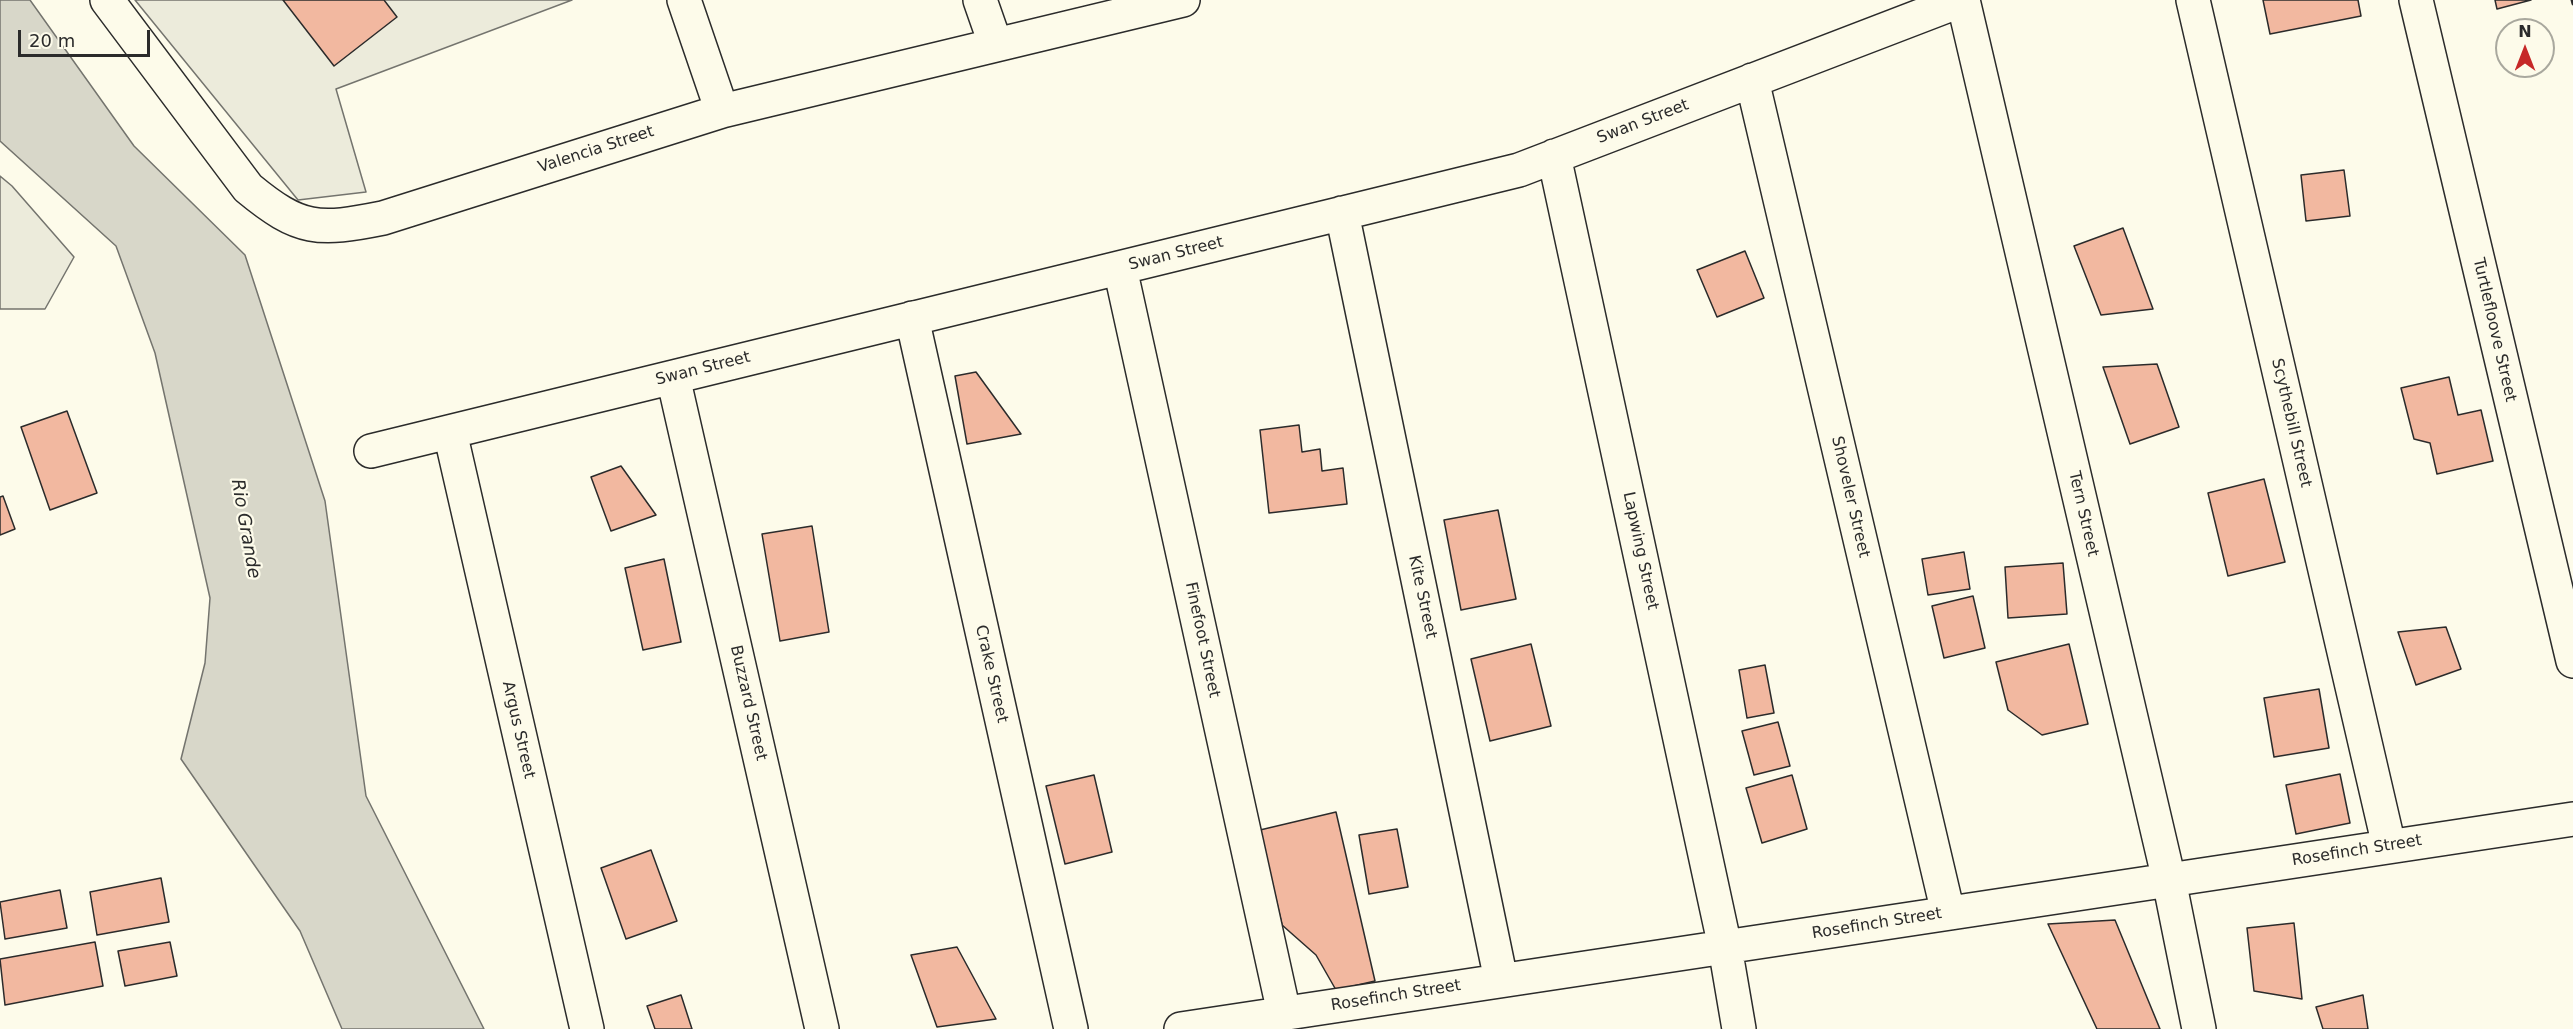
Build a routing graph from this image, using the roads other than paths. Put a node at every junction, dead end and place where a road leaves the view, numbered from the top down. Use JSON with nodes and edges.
{"nodes":[{"id":1,"x":107,"y":0,"type":"edge"},
{"id":2,"x":684,"y":0,"type":"edge"},
{"id":3,"x":980,"y":0,"type":"edge"},
{"id":4,"x":1183,"y":0,"type":"edge"},
{"id":5,"x":1962,"y":0,"type":"edge"},
{"id":6,"x":2193,"y":0,"type":"edge"},
{"id":7,"x":2416,"y":0,"type":"edge"},
{"id":8,"x":995,"y":43,"type":"junction"},
{"id":9,"x":1752,"y":81,"type":"junction"},
{"id":10,"x":722,"y":111,"type":"junction"},
{"id":11,"x":1554,"y":156,"type":"junction"},
{"id":12,"x":1342,"y":213,"type":"junction"},
{"id":13,"x":1120,"y":267,"type":"junction"},
{"id":14,"x":912,"y":318,"type":"junction"},
{"id":15,"x":673,"y":377,"type":"junction"},
{"id":16,"x":450,"y":432,"type":"junction"},
{"id":17,"x":371,"y":451,"type":"dead end"},
{"id":18,"x":2573,"y":661,"type":"edge"},
{"id":19,"x":2573,"y":819,"type":"edge"},
{"id":20,"x":2389,"y":846,"type":"junction"},
{"id":21,"x":2169,"y":880,"type":"junction"},
{"id":22,"x":1948,"y":913,"type":"junction"},
{"id":23,"x":1725,"y":947,"type":"junction"},
{"id":24,"x":1502,"y":980,"type":"junction"},
{"id":25,"x":1284,"y":1013,"type":"junction"},
{"id":26,"x":587,"y":1029,"type":"edge"},
{"id":27,"x":822,"y":1029,"type":"edge"},
{"id":28,"x":1071,"y":1029,"type":"edge"},
{"id":29,"x":1181,"y":1029,"type":"edge"},
{"id":30,"x":1739,"y":1029,"type":"edge"},
{"id":31,"x":2199,"y":1029,"type":"edge"}],
"edges":[{"from":1,"to":10,"type":"street","name":"Valencia Street"},
{"from":2,"to":10,"type":"street"},
{"from":3,"to":8,"type":"street"},
{"from":4,"to":8,"type":"street","name":"Valencia Street"},
{"from":5,"to":9,"type":"street","name":"Swan Street"},
{"from":5,"to":21,"type":"street","name":"Tern Street"},
{"from":6,"to":20,"type":"street","name":"Scythebill Street"},
{"from":7,"to":18,"type":"street","name":"Turtlefloove Street"},
{"from":8,"to":10,"type":"street","name":"Valencia Street"},
{"from":9,"to":11,"type":"street","name":"Swan Street"},
{"from":9,"to":22,"type":"street","name":"Shoveler Street"},
{"from":11,"to":12,"type":"street","name":"Swan Street"},
{"from":11,"to":23,"type":"street","name":"Lapwing Street"},
{"from":12,"to":13,"type":"street","name":"Swan Street"},
{"from":12,"to":24,"type":"street","name":"Kite Street"},
{"from":13,"to":14,"type":"street","name":"Swan Street"},
{"from":13,"to":25,"type":"street","name":"Finefoot Street"},
{"from":14,"to":15,"type":"street","name":"Swan Street"},
{"from":14,"to":28,"type":"street","name":"Crake Street"},
{"from":15,"to":16,"type":"street","name":"Swan Street"},
{"from":15,"to":27,"type":"street","name":"Buzzard Street"},
{"from":16,"to":17,"type":"street","name":"Swan Street"},
{"from":16,"to":26,"type":"street","name":"Argus Street"},
{"from":19,"to":20,"type":"street","name":"Rosefinch Street"},
{"from":20,"to":21,"type":"street","name":"Rosefinch Street"},
{"from":21,"to":22,"type":"street","name":"Rosefinch Street"},
{"from":21,"to":31,"type":"street","name":"Tern Street"},
{"from":22,"to":23,"type":"street","name":"Rosefinch Street"},
{"from":23,"to":24,"type":"street","name":"Rosefinch Street"},
{"from":23,"to":30,"type":"street","name":"Lapwing Street"},
{"from":24,"to":25,"type":"street","name":"Rosefinch Street"},
{"from":25,"to":29,"type":"street","name":"Rosefinch Street"}]}
